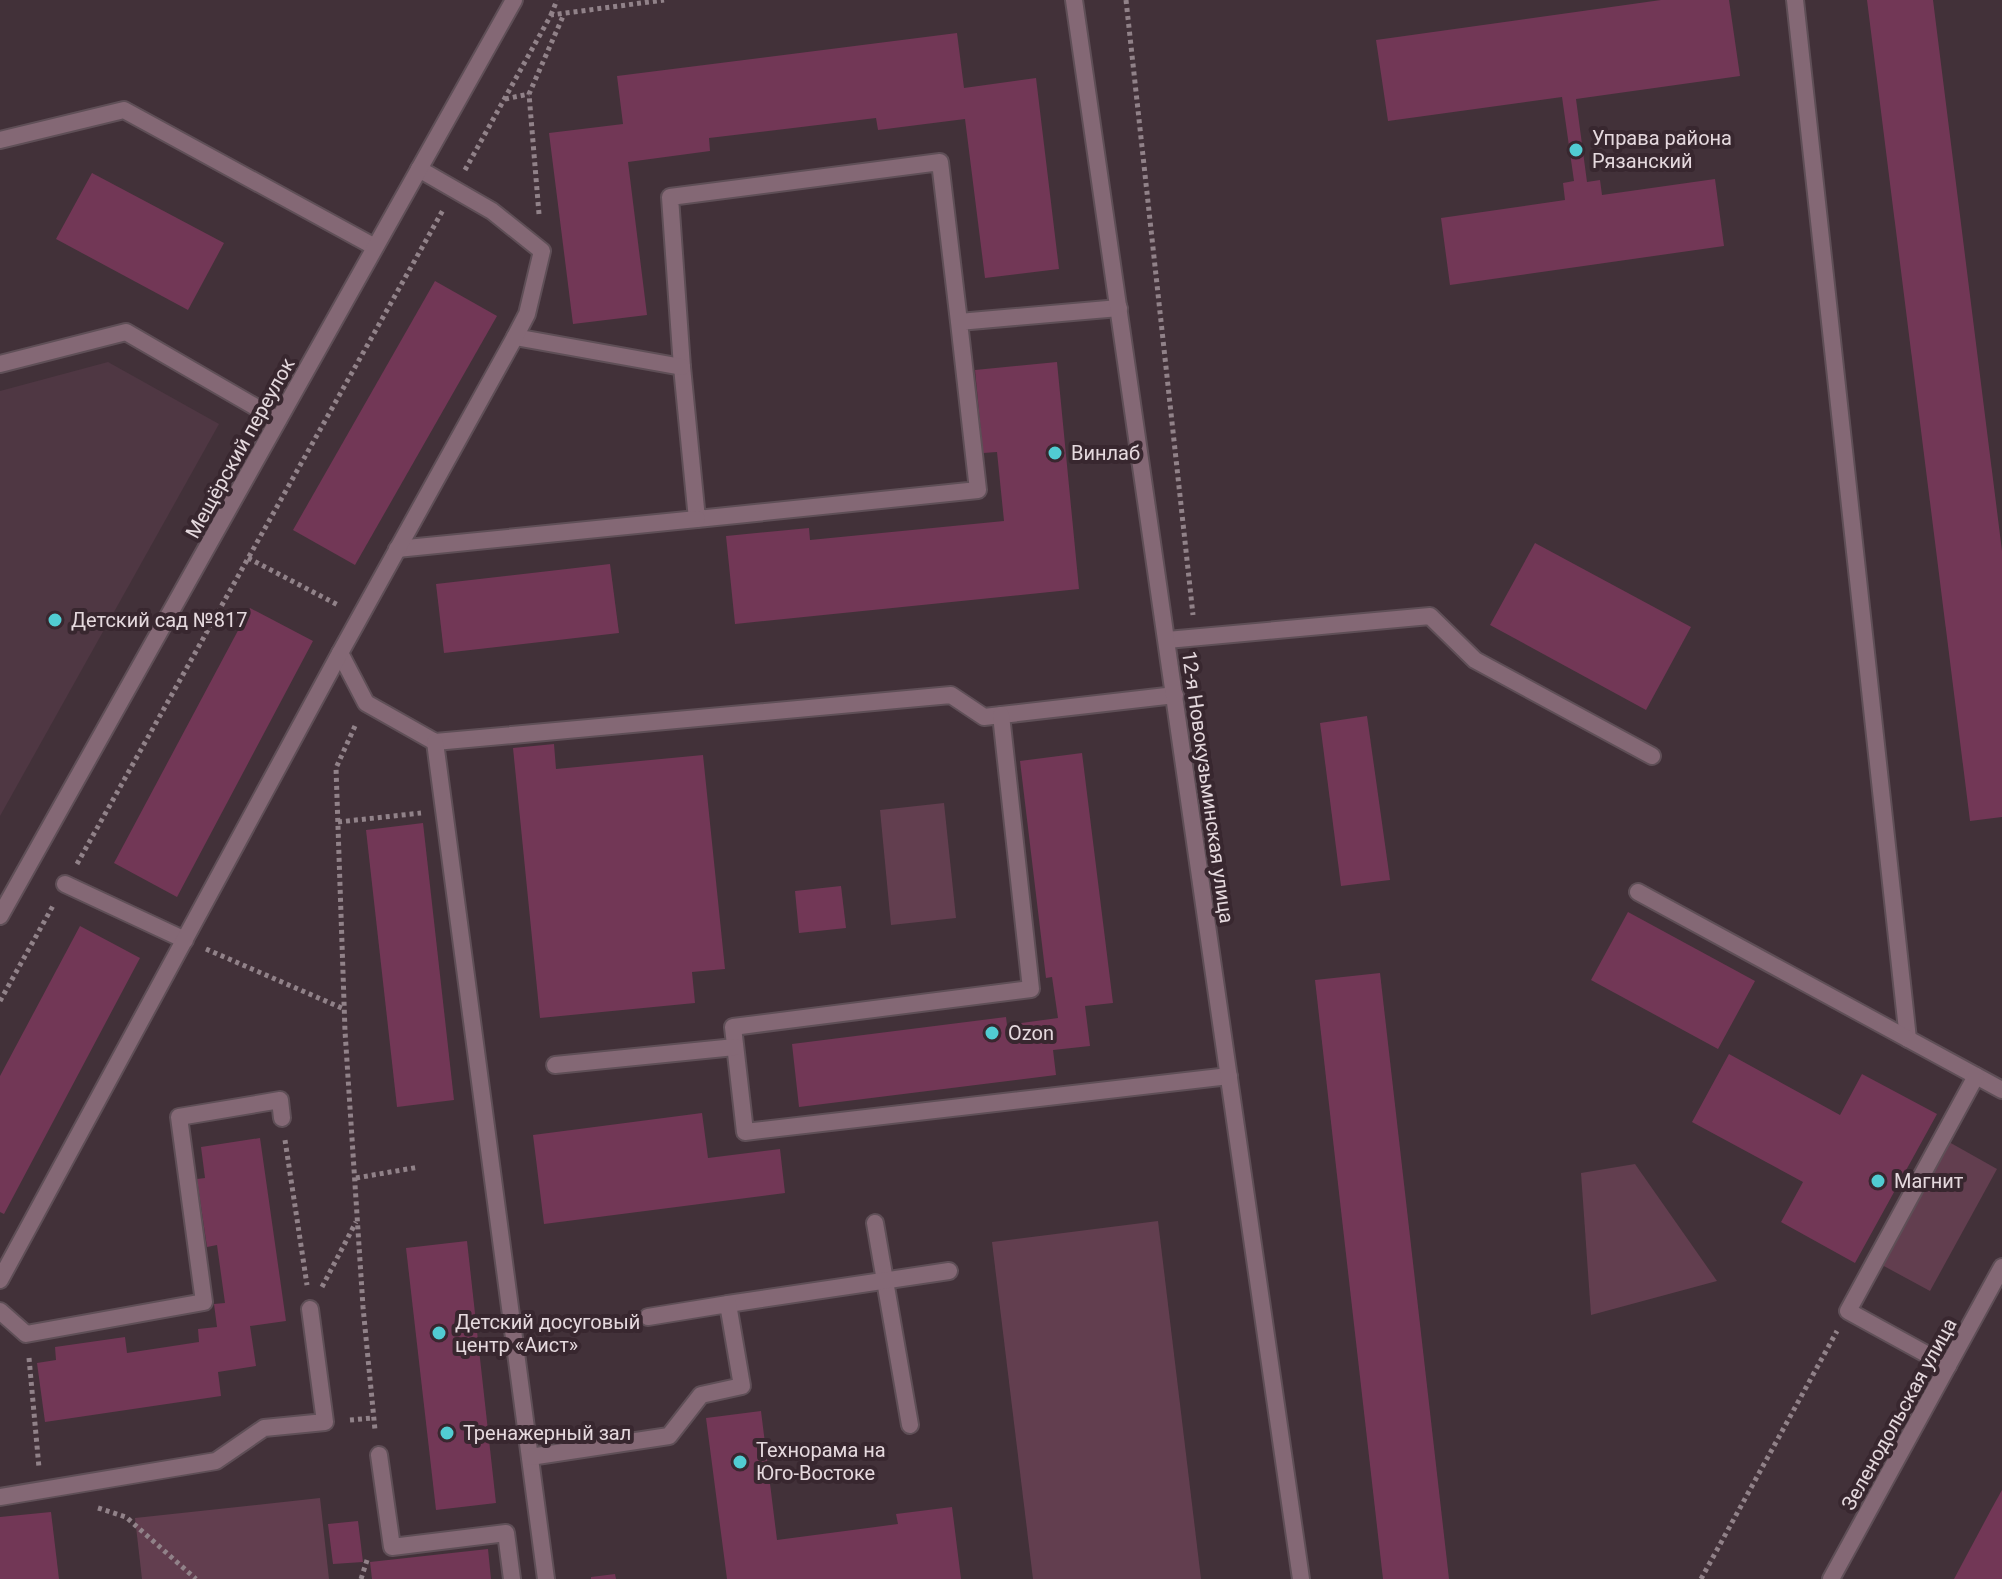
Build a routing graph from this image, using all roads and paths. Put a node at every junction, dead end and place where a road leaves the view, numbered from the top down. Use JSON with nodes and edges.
{"nodes":[{"id":1,"x":514,"y":0,"type":"edge"},
{"id":2,"x":557,"y":0,"type":"edge"},
{"id":3,"x":664,"y":0,"type":"edge"},
{"id":4,"x":1074,"y":0,"type":"edge"},
{"id":5,"x":1126,"y":0,"type":"edge"},
{"id":6,"x":1795,"y":0,"type":"edge"},
{"id":7,"x":564,"y":14,"type":"junction"},
{"id":8,"x":551,"y":15,"type":"junction"},
{"id":9,"x":529,"y":94,"type":"junction"},
{"id":10,"x":504,"y":99,"type":"junction"},
{"id":11,"x":0,"y":140,"type":"edge"},
{"id":12,"x":419,"y":169,"type":"junction"},
{"id":13,"x":454,"y":190,"type":"junction"},
{"id":14,"x":375,"y":247,"type":"junction"},
{"id":15,"x":542,"y":251,"type":"junction"},
{"id":16,"x":1119,"y":308,"type":"junction"},
{"id":17,"x":959,"y":322,"type":"junction"},
{"id":18,"x":515,"y":337,"type":"junction"},
{"id":19,"x":0,"y":364,"type":"edge"},
{"id":20,"x":682,"y":367,"type":"junction"},
{"id":21,"x":278,"y":420,"type":"junction"},
{"id":22,"x":697,"y":519,"type":"junction"},
{"id":23,"x":397,"y":549,"type":"junction"},
{"id":24,"x":248,"y":558,"type":"junction"},
{"id":25,"x":360,"y":617,"type":"junction"},
{"id":26,"x":1195,"y":637,"type":"junction"},
{"id":27,"x":1167,"y":640,"type":"junction"},
{"id":28,"x":340,"y":653,"type":"junction"},
{"id":29,"x":1175,"y":695,"type":"junction"},
{"id":30,"x":366,"y":703,"type":"junction"},
{"id":31,"x":1001,"y":715,"type":"junction"},
{"id":32,"x":435,"y":742,"type":"junction"},
{"id":33,"x":1652,"y":756,"type":"dead end"},
{"id":34,"x":444,"y":810,"type":"junction"},
{"id":35,"x":338,"y":822,"type":"junction"},
{"id":36,"x":65,"y":884,"type":"junction"},
{"id":37,"x":1638,"y":892,"type":"dead end"},
{"id":38,"x":0,"y":916,"type":"edge"},
{"id":39,"x":185,"y":940,"type":"junction"},
{"id":40,"x":0,"y":1001,"type":"edge"},
{"id":41,"x":344,"y":1009,"type":"junction"},
{"id":42,"x":1908,"y":1039,"type":"junction"},
{"id":43,"x":735,"y":1047,"type":"junction"},
{"id":44,"x":555,"y":1065,"type":"dead end"},
{"id":45,"x":1229,"y":1076,"type":"junction"},
{"id":46,"x":1976,"y":1076,"type":"junction"},
{"id":47,"x":2002,"y":1090,"type":"edge"},
{"id":48,"x":282,"y":1118,"type":"joint"},
{"id":49,"x":419,"y":1167,"type":"dead end"},
{"id":50,"x":356,"y":1178,"type":"junction"},
{"id":51,"x":357,"y":1220,"type":"junction"},
{"id":52,"x":875,"y":1223,"type":"dead end"},
{"id":53,"x":4,"y":1262,"type":"edge"},
{"id":54,"x":2002,"y":1267,"type":"edge"},
{"id":55,"x":949,"y":1271,"type":"dead end"},
{"id":56,"x":0,"y":1280,"type":"edge"},
{"id":57,"x":885,"y":1281,"type":"junction"},
{"id":58,"x":728,"y":1304,"type":"junction"},
{"id":59,"x":310,"y":1309,"type":"junction"},
{"id":60,"x":0,"y":1311,"type":"edge"},
{"id":61,"x":1848,"y":1311,"type":"junction"},
{"id":62,"x":648,"y":1317,"type":"dead end"},
{"id":63,"x":1948,"y":1366,"type":"junction"},
{"id":64,"x":373,"y":1418,"type":"dead end"},
{"id":65,"x":910,"y":1425,"type":"dead end"},
{"id":66,"x":379,"y":1455,"type":"dead end"},
{"id":67,"x":530,"y":1457,"type":"junction"},
{"id":68,"x":0,"y":1497,"type":"edge"},
{"id":69,"x":512,"y":1579,"type":"edge"},
{"id":70,"x":546,"y":1579,"type":"edge"},
{"id":71,"x":1301,"y":1579,"type":"edge"},
{"id":72,"x":1701,"y":1579,"type":"edge"},
{"id":73,"x":1831,"y":1579,"type":"edge"}],
"edges":[{"from":1,"to":12,"type":"street","name":"Мещёрский переулок"},
{"from":2,"to":8,"type":"path"},
{"from":3,"to":7,"type":"path"},
{"from":4,"to":16,"type":"street","name":"12-я Новокузьминская улица"},
{"from":5,"to":26,"type":"path"},
{"from":6,"to":42,"type":"street"},
{"from":7,"to":8,"type":"path"},
{"from":7,"to":9,"type":"path"},
{"from":8,"to":10,"type":"path"},
{"from":9,"to":10,"type":"path"},
{"from":9,"to":15,"type":"path"},
{"from":10,"to":13,"type":"path"},
{"from":11,"to":14,"type":"street"},
{"from":12,"to":13,"type":"street"},
{"from":12,"to":14,"type":"street","name":"Мещёрский переулок"},
{"from":13,"to":15,"type":"street"},
{"from":13,"to":24,"type":"path"},
{"from":14,"to":21,"type":"street","name":"Мещёрский переулок"},
{"from":15,"to":18,"type":"street"},
{"from":16,"to":17,"type":"street"},
{"from":16,"to":27,"type":"street","name":"12-я Новокузьминская улица"},
{"from":17,"to":20,"type":"street"},
{"from":17,"to":22,"type":"street"},
{"from":18,"to":20,"type":"street"},
{"from":18,"to":23,"type":"street"},
{"from":19,"to":21,"type":"street"},
{"from":20,"to":22,"type":"street"},
{"from":21,"to":38,"type":"street","name":"Мещёрский переулок"},
{"from":22,"to":23,"type":"street"},
{"from":23,"to":25,"type":"street"},
{"from":24,"to":25,"type":"path"},
{"from":24,"to":36,"type":"path"},
{"from":25,"to":28,"type":"street"},
{"from":26,"to":27,"type":"street"},
{"from":26,"to":33,"type":"street"},
{"from":27,"to":29,"type":"street","name":"12-я Новокузьминская улица"},
{"from":28,"to":30,"type":"street"},
{"from":28,"to":39,"type":"street"},
{"from":29,"to":31,"type":"street"},
{"from":29,"to":45,"type":"street","name":"12-я Новокузьминская улица"},
{"from":30,"to":32,"type":"street"},
{"from":30,"to":35,"type":"path"},
{"from":31,"to":32,"type":"street"},
{"from":31,"to":43,"type":"street"},
{"from":32,"to":34,"type":"street"},
{"from":34,"to":35,"type":"path"},
{"from":34,"to":67,"type":"street"},
{"from":35,"to":41,"type":"path"},
{"from":36,"to":39,"type":"street"},
{"from":36,"to":40,"type":"path"},
{"from":37,"to":42,"type":"street"},
{"from":39,"to":41,"type":"path"},
{"from":39,"to":53,"type":"street"},
{"from":41,"to":50,"type":"path"},
{"from":42,"to":46,"type":"street"},
{"from":43,"to":44,"type":"street"},
{"from":43,"to":45,"type":"street"},
{"from":45,"to":71,"type":"street","name":"12-я Новокузьминская улица"},
{"from":46,"to":47,"type":"street"},
{"from":46,"to":61,"type":"street"},
{"from":48,"to":59,"type":"path"},
{"from":48,"to":60,"type":"street"},
{"from":49,"to":50,"type":"path"},
{"from":50,"to":51,"type":"path"},
{"from":51,"to":59,"type":"path"},
{"from":51,"to":64,"type":"path"},
{"from":52,"to":57,"type":"street"},
{"from":53,"to":56,"type":"street"},
{"from":54,"to":63,"type":"street","name":"Зеленодольская улица"},
{"from":55,"to":57,"type":"street"},
{"from":57,"to":58,"type":"street"},
{"from":57,"to":65,"type":"street"},
{"from":58,"to":62,"type":"street"},
{"from":58,"to":67,"type":"street"},
{"from":59,"to":68,"type":"street"},
{"from":61,"to":63,"type":"street"},
{"from":61,"to":72,"type":"path"},
{"from":63,"to":73,"type":"street","name":"Зеленодольская улица"},
{"from":66,"to":69,"type":"street"},
{"from":67,"to":70,"type":"street"}]}
